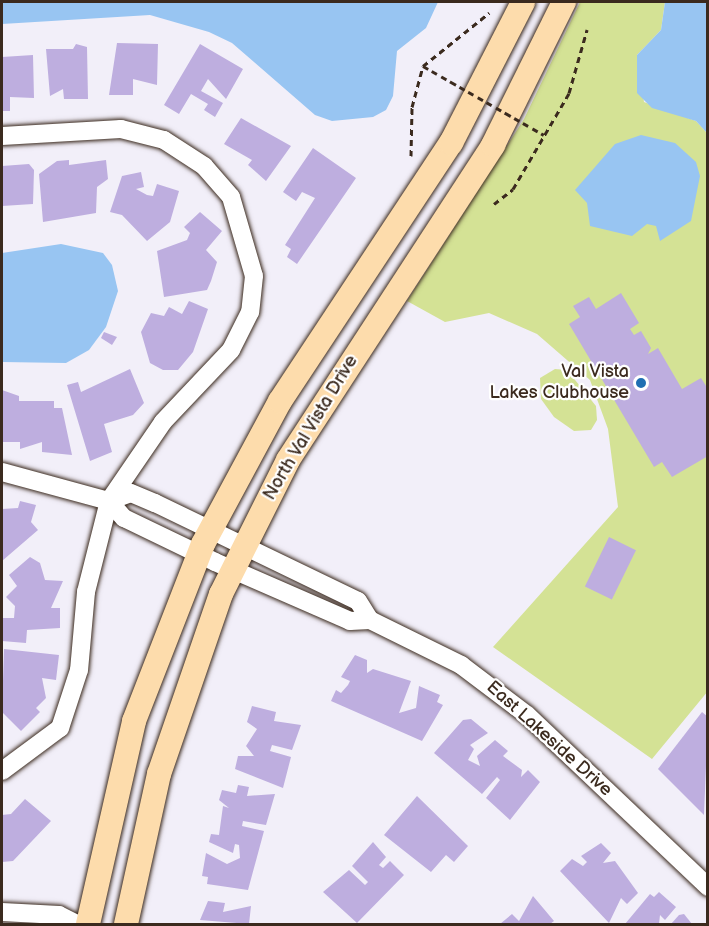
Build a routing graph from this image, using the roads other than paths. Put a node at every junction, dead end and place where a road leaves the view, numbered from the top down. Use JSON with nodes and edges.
{"nodes":[{"id":1,"x":524,"y":2,"type":"edge"},
{"id":2,"x":564,"y":2,"type":"edge"},
{"id":3,"x":2,"y":136,"type":"edge"},
{"id":4,"x":2,"y":472,"type":"edge"},
{"id":5,"x":109,"y":501,"type":"junction"},
{"id":6,"x":205,"y":542,"type":"junction"},
{"id":7,"x":238,"y":559,"type":"junction"},
{"id":8,"x":2,"y":771,"type":"edge"},
{"id":9,"x":708,"y":887,"type":"edge"},
{"id":10,"x":2,"y":912,"type":"edge"},
{"id":11,"x":77,"y":924,"type":"edge"},
{"id":12,"x":88,"y":924,"type":"edge"},
{"id":13,"x":126,"y":924,"type":"edge"}],
"edges":[{"from":1,"to":6,"type":"main road"},
{"from":2,"to":7,"type":"main road","name":"North Val Vista Drive"},
{"from":3,"to":5,"type":"street"},
{"from":4,"to":5,"type":"street"},
{"from":5,"to":6,"type":"street"},
{"from":5,"to":6,"type":"street"},
{"from":5,"to":8,"type":"street"},
{"from":6,"to":7,"type":"street","name":"East Lakeside Drive"},
{"from":6,"to":7,"type":"street","name":"East Lakeside Drive"},
{"from":6,"to":12,"type":"main road"},
{"from":7,"to":9,"type":"street","name":"East Lakeside Drive"},
{"from":7,"to":13,"type":"main road","name":"North Val Vista Drive"},
{"from":10,"to":11,"type":"street"}]}
